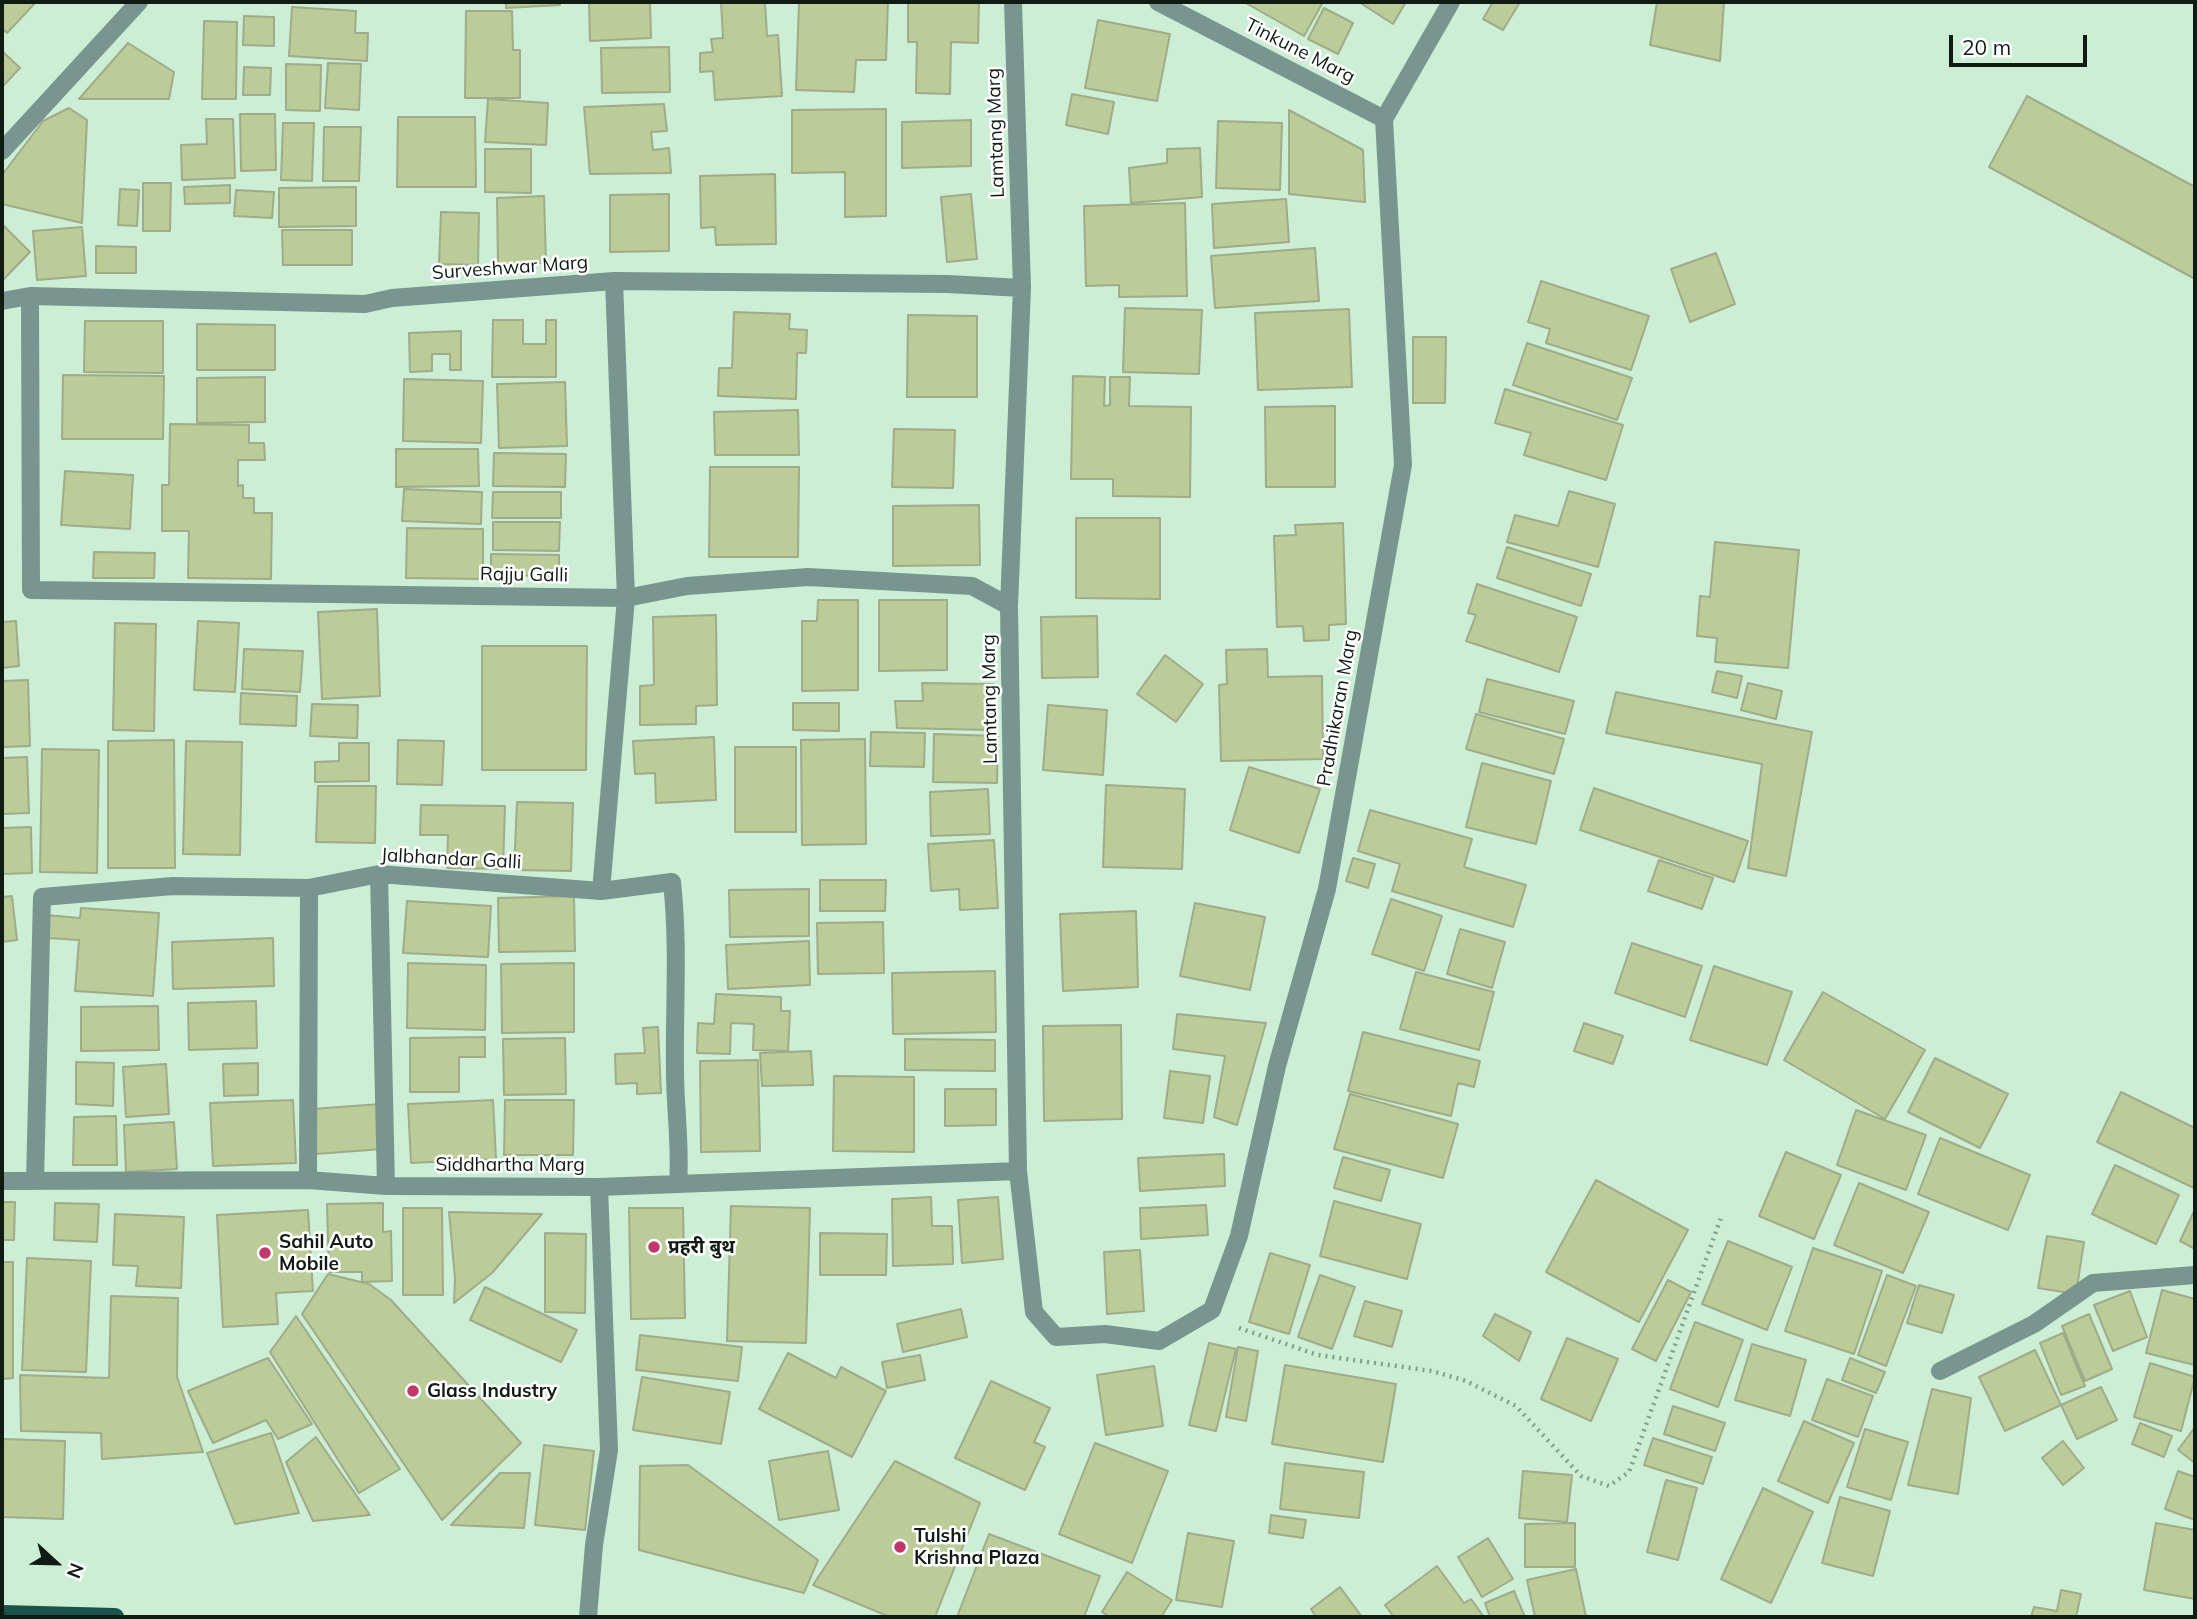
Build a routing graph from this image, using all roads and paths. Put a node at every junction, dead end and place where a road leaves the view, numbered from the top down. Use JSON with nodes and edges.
{"nodes":[{"id":1,"x":139,"y":2,"type":"edge"},
{"id":2,"x":1013,"y":2,"type":"edge"},
{"id":3,"x":1158,"y":2,"type":"edge"},
{"id":4,"x":1451,"y":2,"type":"edge"},
{"id":5,"x":1384,"y":119,"type":"junction"},
{"id":6,"x":2,"y":151,"type":"edge"},
{"id":7,"x":614,"y":281,"type":"junction"},
{"id":8,"x":1022,"y":288,"type":"junction"},
{"id":9,"x":30,"y":296,"type":"junction"},
{"id":10,"x":2,"y":301,"type":"edge"},
{"id":11,"x":626,"y":597,"type":"junction"},
{"id":12,"x":1010,"y":606,"type":"junction"},
{"id":13,"x":379,"y":874,"type":"junction"},
{"id":14,"x":309,"y":888,"type":"junction"},
{"id":15,"x":601,"y":891,"type":"junction"},
{"id":16,"x":1018,"y":1171,"type":"junction"},
{"id":17,"x":308,"y":1180,"type":"junction"},
{"id":18,"x":2,"y":1181,"type":"edge"},
{"id":19,"x":35,"y":1181,"type":"junction"},
{"id":20,"x":678,"y":1184,"type":"junction"},
{"id":21,"x":386,"y":1186,"type":"junction"},
{"id":22,"x":599,"y":1187,"type":"junction"},
{"id":23,"x":1722,"y":1214,"type":"dead end"},
{"id":24,"x":2195,"y":1275,"type":"edge"},
{"id":25,"x":1212,"y":1310,"type":"junction"},
{"id":26,"x":1940,"y":1371,"type":"dead end"},
{"id":27,"x":2,"y":1614,"type":"edge"},
{"id":28,"x":116,"y":1617,"type":"edge"},
{"id":29,"x":588,"y":1617,"type":"edge"}],
"edges":[{"from":1,"to":6,"type":"street"},
{"from":2,"to":8,"type":"street","name":"Lamtang Marg"},
{"from":3,"to":5,"type":"street","name":"Tinkune Marg"},
{"from":4,"to":5,"type":"street"},
{"from":5,"to":25,"type":"street","name":"Pradhikaran Marg"},
{"from":7,"to":8,"type":"street","name":"Surveshwar Marg"},
{"from":7,"to":9,"type":"street","name":"Surveshwar Marg"},
{"from":7,"to":11,"type":"street"},
{"from":8,"to":12,"type":"street","name":"Lamtang Marg"},
{"from":9,"to":10,"type":"street","name":"Surveshwar Marg"},
{"from":9,"to":11,"type":"street","name":"Rajju Galli"},
{"from":11,"to":12,"type":"street","name":"Rajju Galli"},
{"from":11,"to":15,"type":"street"},
{"from":12,"to":16,"type":"street","name":"Lamtang Marg"},
{"from":13,"to":14,"type":"street","name":"Jalbhandar Galli"},
{"from":13,"to":15,"type":"street","name":"Jalbhandar Galli"},
{"from":13,"to":21,"type":"street"},
{"from":14,"to":17,"type":"street"},
{"from":14,"to":19,"type":"street","name":"Jalbhandar Galli"},
{"from":15,"to":20,"type":"street","name":"Jalbhandar Galli"},
{"from":16,"to":20,"type":"street","name":"Siddhartha Marg"},
{"from":16,"to":25,"type":"street","name":"Lamtang Marg"},
{"from":17,"to":19,"type":"street","name":"Siddhartha Marg"},
{"from":17,"to":21,"type":"street","name":"Siddhartha Marg"},
{"from":18,"to":19,"type":"street","name":"Siddhartha Marg"},
{"from":20,"to":22,"type":"street","name":"Siddhartha Marg"},
{"from":21,"to":22,"type":"street","name":"Siddhartha Marg"},
{"from":22,"to":29,"type":"street"},
{"from":23,"to":25,"type":"path"},
{"from":24,"to":26,"type":"street"},
{"from":27,"to":28,"type":"main road"}]}
